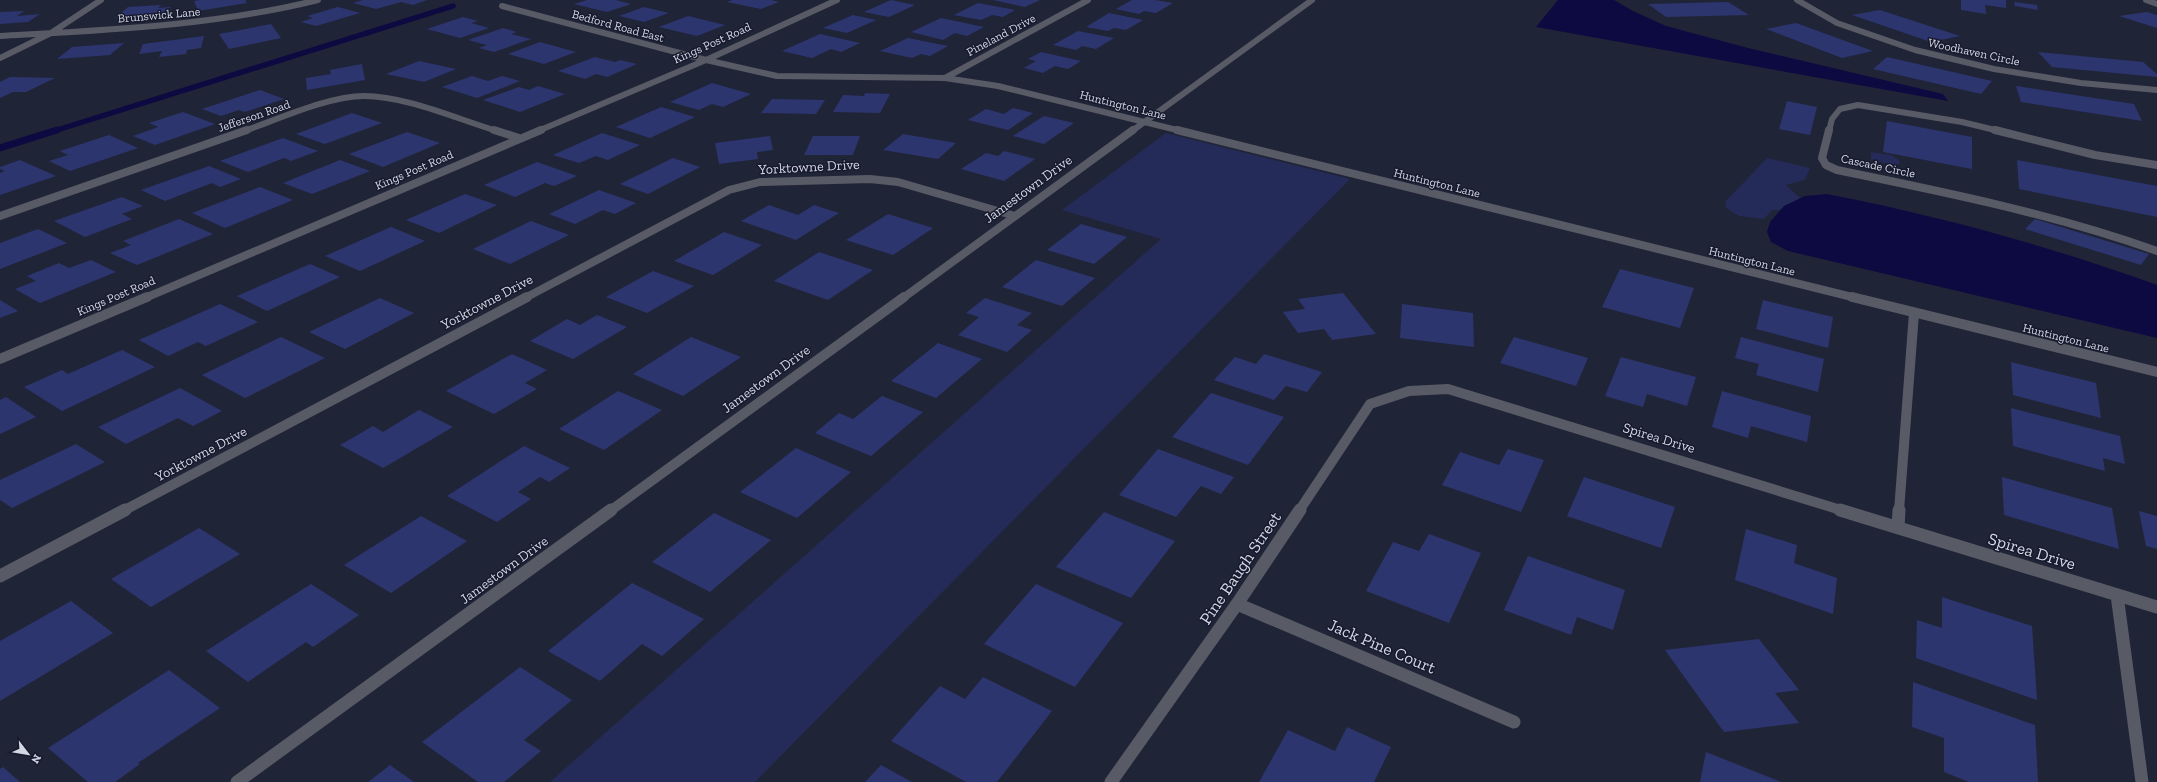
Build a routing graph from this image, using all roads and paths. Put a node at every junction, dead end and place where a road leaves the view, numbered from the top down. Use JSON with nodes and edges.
{"nodes":[{"id":1,"x":101,"y":0,"type":"edge"},
{"id":2,"x":318,"y":0,"type":"edge"},
{"id":3,"x":837,"y":0,"type":"edge"},
{"id":4,"x":1088,"y":0,"type":"edge"},
{"id":5,"x":1312,"y":0,"type":"edge"},
{"id":6,"x":1797,"y":0,"type":"edge"},
{"id":7,"x":2146,"y":0,"type":"edge"},
{"id":8,"x":2157,"y":4,"type":"edge"},
{"id":9,"x":502,"y":6,"type":"dead end"},
{"id":10,"x":51,"y":33,"type":"junction"},
{"id":11,"x":0,"y":36,"type":"edge"},
{"id":12,"x":0,"y":58,"type":"edge"},
{"id":13,"x":706,"y":60,"type":"junction"},
{"id":14,"x":945,"y":78,"type":"junction"},
{"id":15,"x":2157,"y":90,"type":"edge"},
{"id":16,"x":1144,"y":123,"type":"junction"},
{"id":17,"x":519,"y":138,"type":"junction"},
{"id":18,"x":2157,"y":165,"type":"edge"},
{"id":19,"x":0,"y":216,"type":"edge"},
{"id":20,"x":1015,"y":216,"type":"junction"},
{"id":21,"x":2157,"y":251,"type":"edge"},
{"id":22,"x":1914,"y":313,"type":"junction"},
{"id":23,"x":0,"y":358,"type":"edge"},
{"id":24,"x":2157,"y":372,"type":"edge"},
{"id":25,"x":1409,"y":391,"type":"joint"},
{"id":26,"x":1898,"y":528,"type":"junction"},
{"id":27,"x":0,"y":576,"type":"edge"},
{"id":28,"x":2117,"y":595,"type":"junction"},
{"id":29,"x":1237,"y":604,"type":"junction"},
{"id":30,"x":2157,"y":607,"type":"edge"},
{"id":31,"x":1514,"y":722,"type":"dead end"},
{"id":32,"x":237,"y":782,"type":"edge"},
{"id":33,"x":1111,"y":782,"type":"edge"},
{"id":34,"x":2142,"y":782,"type":"edge"}],
"edges":[{"from":1,"to":10,"type":"street"},
{"from":2,"to":10,"type":"street","name":"Brunswick Lane"},
{"from":3,"to":13,"type":"street","name":"Kings Post Road"},
{"from":4,"to":14,"type":"street","name":"Pineland Drive"},
{"from":5,"to":16,"type":"street","name":"Jamestown Drive"},
{"from":6,"to":15,"type":"street","name":"Woodhaven Circle"},
{"from":7,"to":8,"type":"street"},
{"from":9,"to":13,"type":"street","name":"Bedford Road East"},
{"from":10,"to":11,"type":"street","name":"Brunswick Lane"},
{"from":10,"to":12,"type":"street"},
{"from":13,"to":14,"type":"street","name":"Huntington Lane"},
{"from":13,"to":17,"type":"street","name":"Kings Post Road"},
{"from":14,"to":16,"type":"street","name":"Huntington Lane"},
{"from":16,"to":20,"type":"street","name":"Jamestown Drive"},
{"from":16,"to":22,"type":"street","name":"Huntington Lane"},
{"from":17,"to":19,"type":"street","name":"Jefferson Road"},
{"from":17,"to":23,"type":"street","name":"Kings Post Road"},
{"from":18,"to":21,"type":"street","name":"Cascade Circle"},
{"from":20,"to":27,"type":"street","name":"Yorktowne Drive"},
{"from":20,"to":32,"type":"street","name":"Jamestown Drive"},
{"from":22,"to":24,"type":"street","name":"Huntington Lane"},
{"from":22,"to":26,"type":"street"},
{"from":25,"to":26,"type":"street","name":"Spirea Drive"},
{"from":25,"to":29,"type":"street","name":"Pine Baugh Street"},
{"from":26,"to":28,"type":"street","name":"Spirea Drive"},
{"from":28,"to":30,"type":"street","name":"Spirea Drive"},
{"from":28,"to":34,"type":"street"},
{"from":29,"to":31,"type":"street","name":"Jack Pine Court"},
{"from":29,"to":33,"type":"street","name":"Pine Baugh Street"}]}
